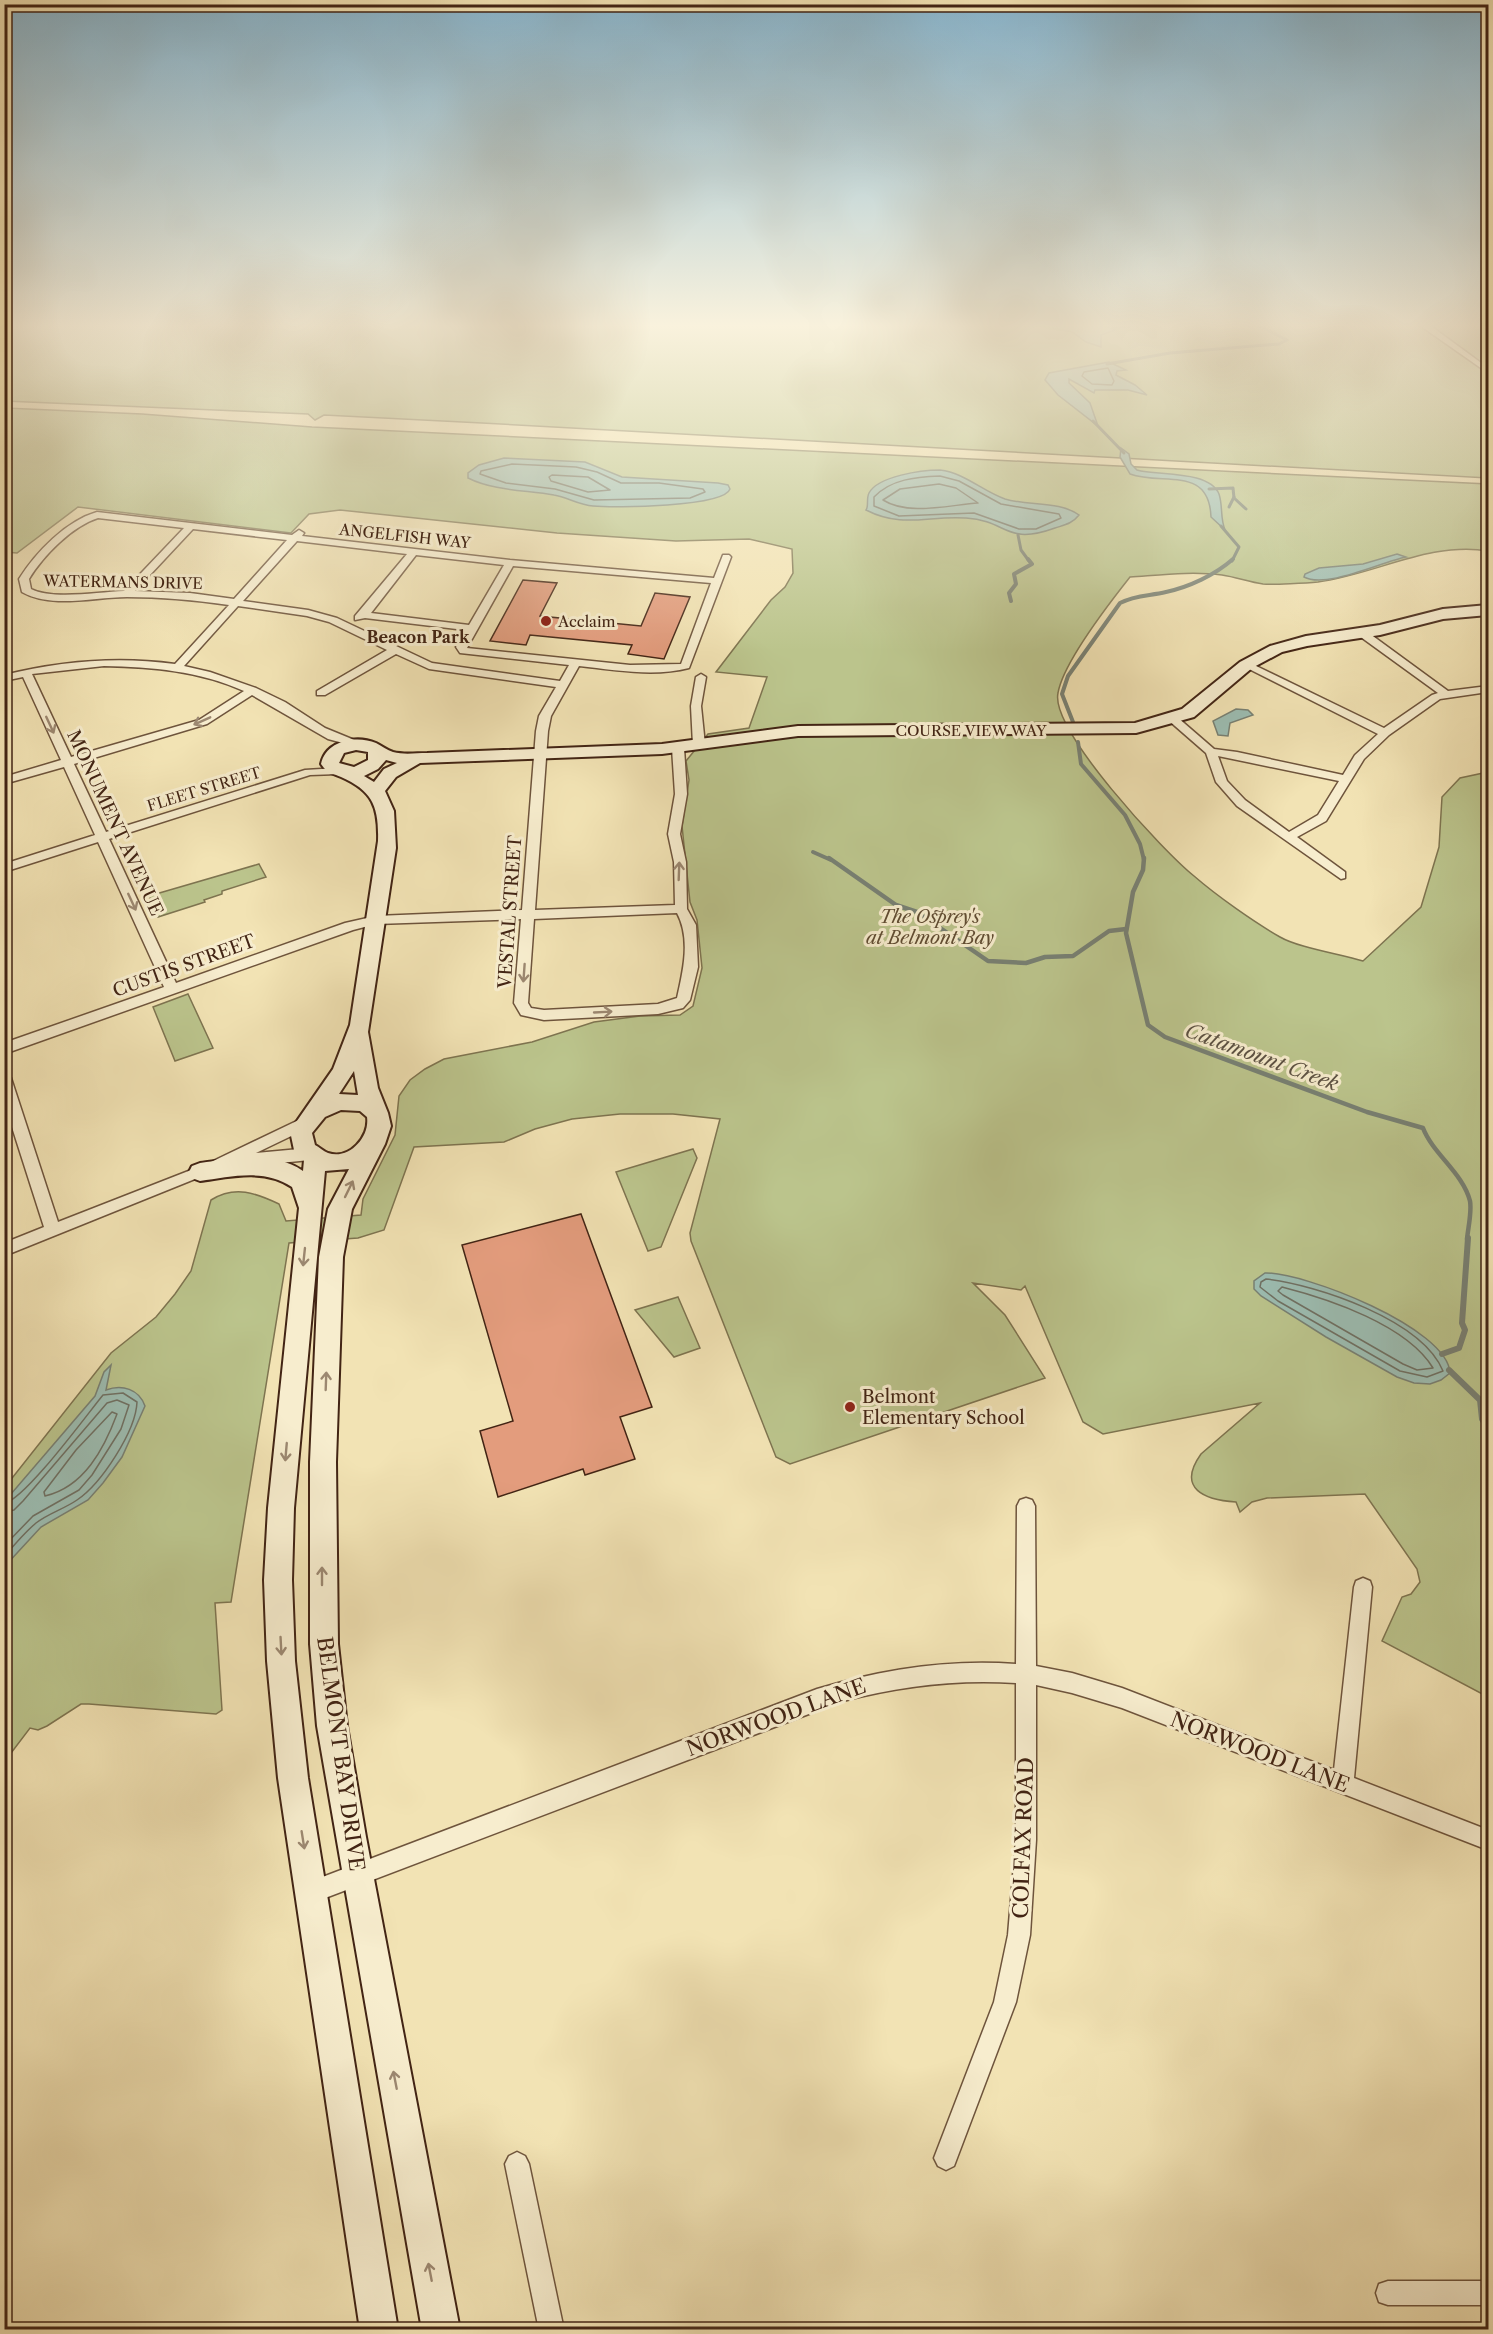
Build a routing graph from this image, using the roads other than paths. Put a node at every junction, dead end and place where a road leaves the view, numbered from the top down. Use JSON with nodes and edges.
{"nodes":[{"id":1,"x":91,"y":516,"type":"joint"},
{"id":2,"x":191,"y":526,"type":"junction"},
{"id":3,"x":297,"y":535,"type":"junction"},
{"id":4,"x":413,"y":552,"type":"junction"},
{"id":5,"x":726,"y":557,"type":"dead end"},
{"id":6,"x":510,"y":562,"type":"junction"},
{"id":7,"x":717,"y":581,"type":"junction"},
{"id":8,"x":127,"y":594,"type":"junction"},
{"id":9,"x":237,"y":602,"type":"junction"},
{"id":10,"x":1486,"y":613,"type":"edge"},
{"id":11,"x":364,"y":615,"type":"junction"},
{"id":12,"x":346,"y":626,"type":"junction"},
{"id":13,"x":471,"y":628,"type":"junction"},
{"id":14,"x":1362,"y":633,"type":"junction"},
{"id":15,"x":395,"y":650,"type":"junction"},
{"id":16,"x":575,"y":664,"type":"junction"},
{"id":17,"x":1246,"y":665,"type":"junction"},
{"id":18,"x":176,"y":669,"type":"junction"},
{"id":19,"x":26,"y":672,"type":"junction"},
{"id":20,"x":701,"y":677,"type":"dead end"},
{"id":21,"x":4,"y":678,"type":"edge"},
{"id":22,"x":563,"y":685,"type":"junction"},
{"id":23,"x":1488,"y":689,"type":"edge"},
{"id":24,"x":252,"y":690,"type":"junction"},
{"id":25,"x":321,"y":693,"type":"dead end"},
{"id":26,"x":1446,"y":694,"type":"junction"},
{"id":27,"x":1173,"y":719,"type":"junction"},
{"id":28,"x":1385,"y":733,"type":"junction"},
{"id":29,"x":325,"y":735,"type":"junction"},
{"id":30,"x":358,"y":744,"type":"junction"},
{"id":31,"x":699,"y":745,"type":"junction"},
{"id":32,"x":678,"y":748,"type":"junction"},
{"id":33,"x":1211,"y":752,"type":"junction"},
{"id":34,"x":540,"y":754,"type":"junction"},
{"id":35,"x":420,"y":759,"type":"junction"},
{"id":36,"x":375,"y":760,"type":"junction"},
{"id":37,"x":67,"y":762,"type":"junction"},
{"id":38,"x":337,"y":764,"type":"junction"},
{"id":39,"x":1346,"y":779,"type":"junction"},
{"id":40,"x":4,"y":781,"type":"edge"},
{"id":41,"x":376,"y":791,"type":"junction"},
{"id":42,"x":102,"y":837,"type":"junction"},
{"id":43,"x":1288,"y":837,"type":"junction"},
{"id":44,"x":4,"y":868,"type":"edge"},
{"id":45,"x":1341,"y":875,"type":"dead end"},
{"id":46,"x":681,"y":909,"type":"junction"},
{"id":47,"x":528,"y":914,"type":"junction"},
{"id":48,"x":376,"y":920,"type":"junction"},
{"id":49,"x":172,"y":989,"type":"junction"},
{"id":50,"x":360,"y":1025,"type":"junction"},
{"id":51,"x":4,"y":1049,"type":"edge"},
{"id":52,"x":4,"y":1078,"type":"edge"},
{"id":53,"x":374,"y":1110,"type":"junction"},
{"id":54,"x":311,"y":1117,"type":"junction"},
{"id":55,"x":374,"y":1144,"type":"junction"},
{"id":56,"x":312,"y":1156,"type":"junction"},
{"id":57,"x":207,"y":1170,"type":"junction"},
{"id":58,"x":309,"y":1211,"type":"junction"},
{"id":59,"x":52,"y":1230,"type":"junction"},
{"id":60,"x":4,"y":1250,"type":"edge"},
{"id":61,"x":1026,"y":1506,"type":"dead end"},
{"id":62,"x":1363,"y":1587,"type":"dead end"},
{"id":63,"x":1026,"y":1674,"type":"junction"},
{"id":64,"x":1343,"y":1784,"type":"junction"},
{"id":65,"x":1488,"y":1840,"type":"edge"},
{"id":66,"x":357,"y":1875,"type":"junction"},
{"id":67,"x":312,"y":1892,"type":"junction"},
{"id":68,"x":946,"y":2158,"type":"dead end"},
{"id":69,"x":517,"y":2164,"type":"dead end"},
{"id":70,"x":1388,"y":2293,"type":"dead end"},
{"id":71,"x":1488,"y":2293,"type":"edge"},
{"id":72,"x":380,"y":2330,"type":"edge"},
{"id":73,"x":441,"y":2330,"type":"edge"},
{"id":74,"x":552,"y":2330,"type":"edge"}],
"edges":[{"from":1,"to":2,"type":"street","name":"ANGELFISH WAY"},
{"from":1,"to":8,"type":"street","name":"WATERMANS DRIVE"},
{"from":2,"to":3,"type":"street","name":"ANGELFISH WAY"},
{"from":2,"to":8,"type":"street"},
{"from":3,"to":4,"type":"street","name":"ANGELFISH WAY"},
{"from":3,"to":9,"type":"street"},
{"from":4,"to":6,"type":"street","name":"ANGELFISH WAY"},
{"from":4,"to":11,"type":"street"},
{"from":5,"to":7,"type":"street"},
{"from":6,"to":7,"type":"street","name":"ANGELFISH WAY"},
{"from":6,"to":13,"type":"street"},
{"from":7,"to":16,"type":"street"},
{"from":8,"to":9,"type":"street","name":"WATERMANS DRIVE"},
{"from":9,"to":12,"type":"street","name":"WATERMANS DRIVE"},
{"from":9,"to":18,"type":"street"},
{"from":10,"to":14,"type":"street","name":"COURSE VIEW WAY"},
{"from":11,"to":12,"type":"street"},
{"from":11,"to":13,"type":"street"},
{"from":12,"to":15,"type":"street","name":"WATERMANS DRIVE"},
{"from":13,"to":16,"type":"street"},
{"from":14,"to":17,"type":"street","name":"COURSE VIEW WAY"},
{"from":14,"to":26,"type":"street"},
{"from":15,"to":22,"type":"street","name":"WATERMANS DRIVE"},
{"from":15,"to":25,"type":"street"},
{"from":16,"to":22,"type":"street","name":"VESTAL STREET"},
{"from":17,"to":27,"type":"street","name":"COURSE VIEW WAY"},
{"from":17,"to":28,"type":"street"},
{"from":18,"to":19,"type":"street"},
{"from":18,"to":24,"type":"street"},
{"from":19,"to":21,"type":"street"},
{"from":19,"to":37,"type":"street","name":"MONUMENT AVENUE","one_way":true},
{"from":20,"to":31,"type":"street"},
{"from":22,"to":34,"type":"street","name":"VESTAL STREET"},
{"from":23,"to":26,"type":"street"},
{"from":24,"to":29,"type":"street"},
{"from":24,"to":37,"type":"street","one_way":true},
{"from":26,"to":28,"type":"street"},
{"from":27,"to":31,"type":"street","name":"COURSE VIEW WAY"},
{"from":27,"to":33,"type":"street"},
{"from":28,"to":39,"type":"street"},
{"from":29,"to":30,"type":"street"},
{"from":29,"to":38,"type":"street"},
{"from":30,"to":36,"type":"street"},
{"from":30,"to":38,"type":"street"},
{"from":31,"to":32,"type":"street","name":"COURSE VIEW WAY"},
{"from":32,"to":34,"type":"street","name":"COURSE VIEW WAY"},
{"from":46,"to":32,"type":"street","name":"VESTAL STREET","one_way":true},
{"from":33,"to":39,"type":"street"},
{"from":33,"to":43,"type":"street"},
{"from":34,"to":35,"type":"street","name":"COURSE VIEW WAY"},
{"from":34,"to":47,"type":"street","name":"VESTAL STREET"},
{"from":35,"to":36,"type":"street","name":"COURSE VIEW WAY"},
{"from":35,"to":41,"type":"street"},
{"from":36,"to":38,"type":"street"},
{"from":36,"to":41,"type":"street","name":"BELMONT BAY DRIVE"},
{"from":37,"to":40,"type":"street"},
{"from":37,"to":42,"type":"street","name":"MONUMENT AVENUE"},
{"from":38,"to":41,"type":"street"},
{"from":38,"to":42,"type":"street","name":"FLEET STREET"},
{"from":39,"to":43,"type":"street"},
{"from":41,"to":48,"type":"street","name":"BELMONT BAY DRIVE"},
{"from":42,"to":44,"type":"street","name":"FLEET STREET"},
{"from":42,"to":49,"type":"street","name":"MONUMENT AVENUE","one_way":true},
{"from":43,"to":45,"type":"street"},
{"from":46,"to":47,"type":"street","name":"CUSTIS STREET"},
{"from":47,"to":46,"type":"street","name":"VESTAL STREET","one_way":true},
{"from":47,"to":48,"type":"street","name":"CUSTIS STREET"},
{"from":48,"to":49,"type":"street","name":"CUSTIS STREET"},
{"from":48,"to":50,"type":"street","name":"BELMONT BAY DRIVE"},
{"from":49,"to":51,"type":"street","name":"CUSTIS STREET"},
{"from":50,"to":53,"type":"street","name":"BELMONT BAY DRIVE"},
{"from":50,"to":54,"type":"street","name":"BELMONT BAY DRIVE"},
{"from":52,"to":59,"type":"street"},
{"from":53,"to":54,"type":"street"},
{"from":53,"to":55,"type":"street","name":"BELMONT BAY DRIVE"},
{"from":54,"to":56,"type":"street"},
{"from":54,"to":57,"type":"street"},
{"from":55,"to":56,"type":"street"},
{"from":66,"to":55,"type":"street","name":"BELMONT BAY DRIVE","one_way":true},
{"from":56,"to":57,"type":"street"},
{"from":56,"to":58,"type":"street"},
{"from":57,"to":58,"type":"street"},
{"from":57,"to":59,"type":"street"},
{"from":58,"to":67,"type":"street","one_way":true},
{"from":59,"to":60,"type":"street"},
{"from":61,"to":63,"type":"street","name":"COLFAX ROAD"},
{"from":62,"to":64,"type":"street"},
{"from":63,"to":64,"type":"street","name":"NORWOOD LANE"},
{"from":63,"to":66,"type":"street","name":"NORWOOD LANE"},
{"from":63,"to":68,"type":"street","name":"COLFAX ROAD"},
{"from":64,"to":65,"type":"street","name":"NORWOOD LANE"},
{"from":66,"to":67,"type":"street","name":"NORWOOD LANE"},
{"from":73,"to":66,"type":"street","name":"BELMONT BAY DRIVE","one_way":true},
{"from":67,"to":72,"type":"street"},
{"from":69,"to":74,"type":"street"},
{"from":70,"to":71,"type":"street"}]}
